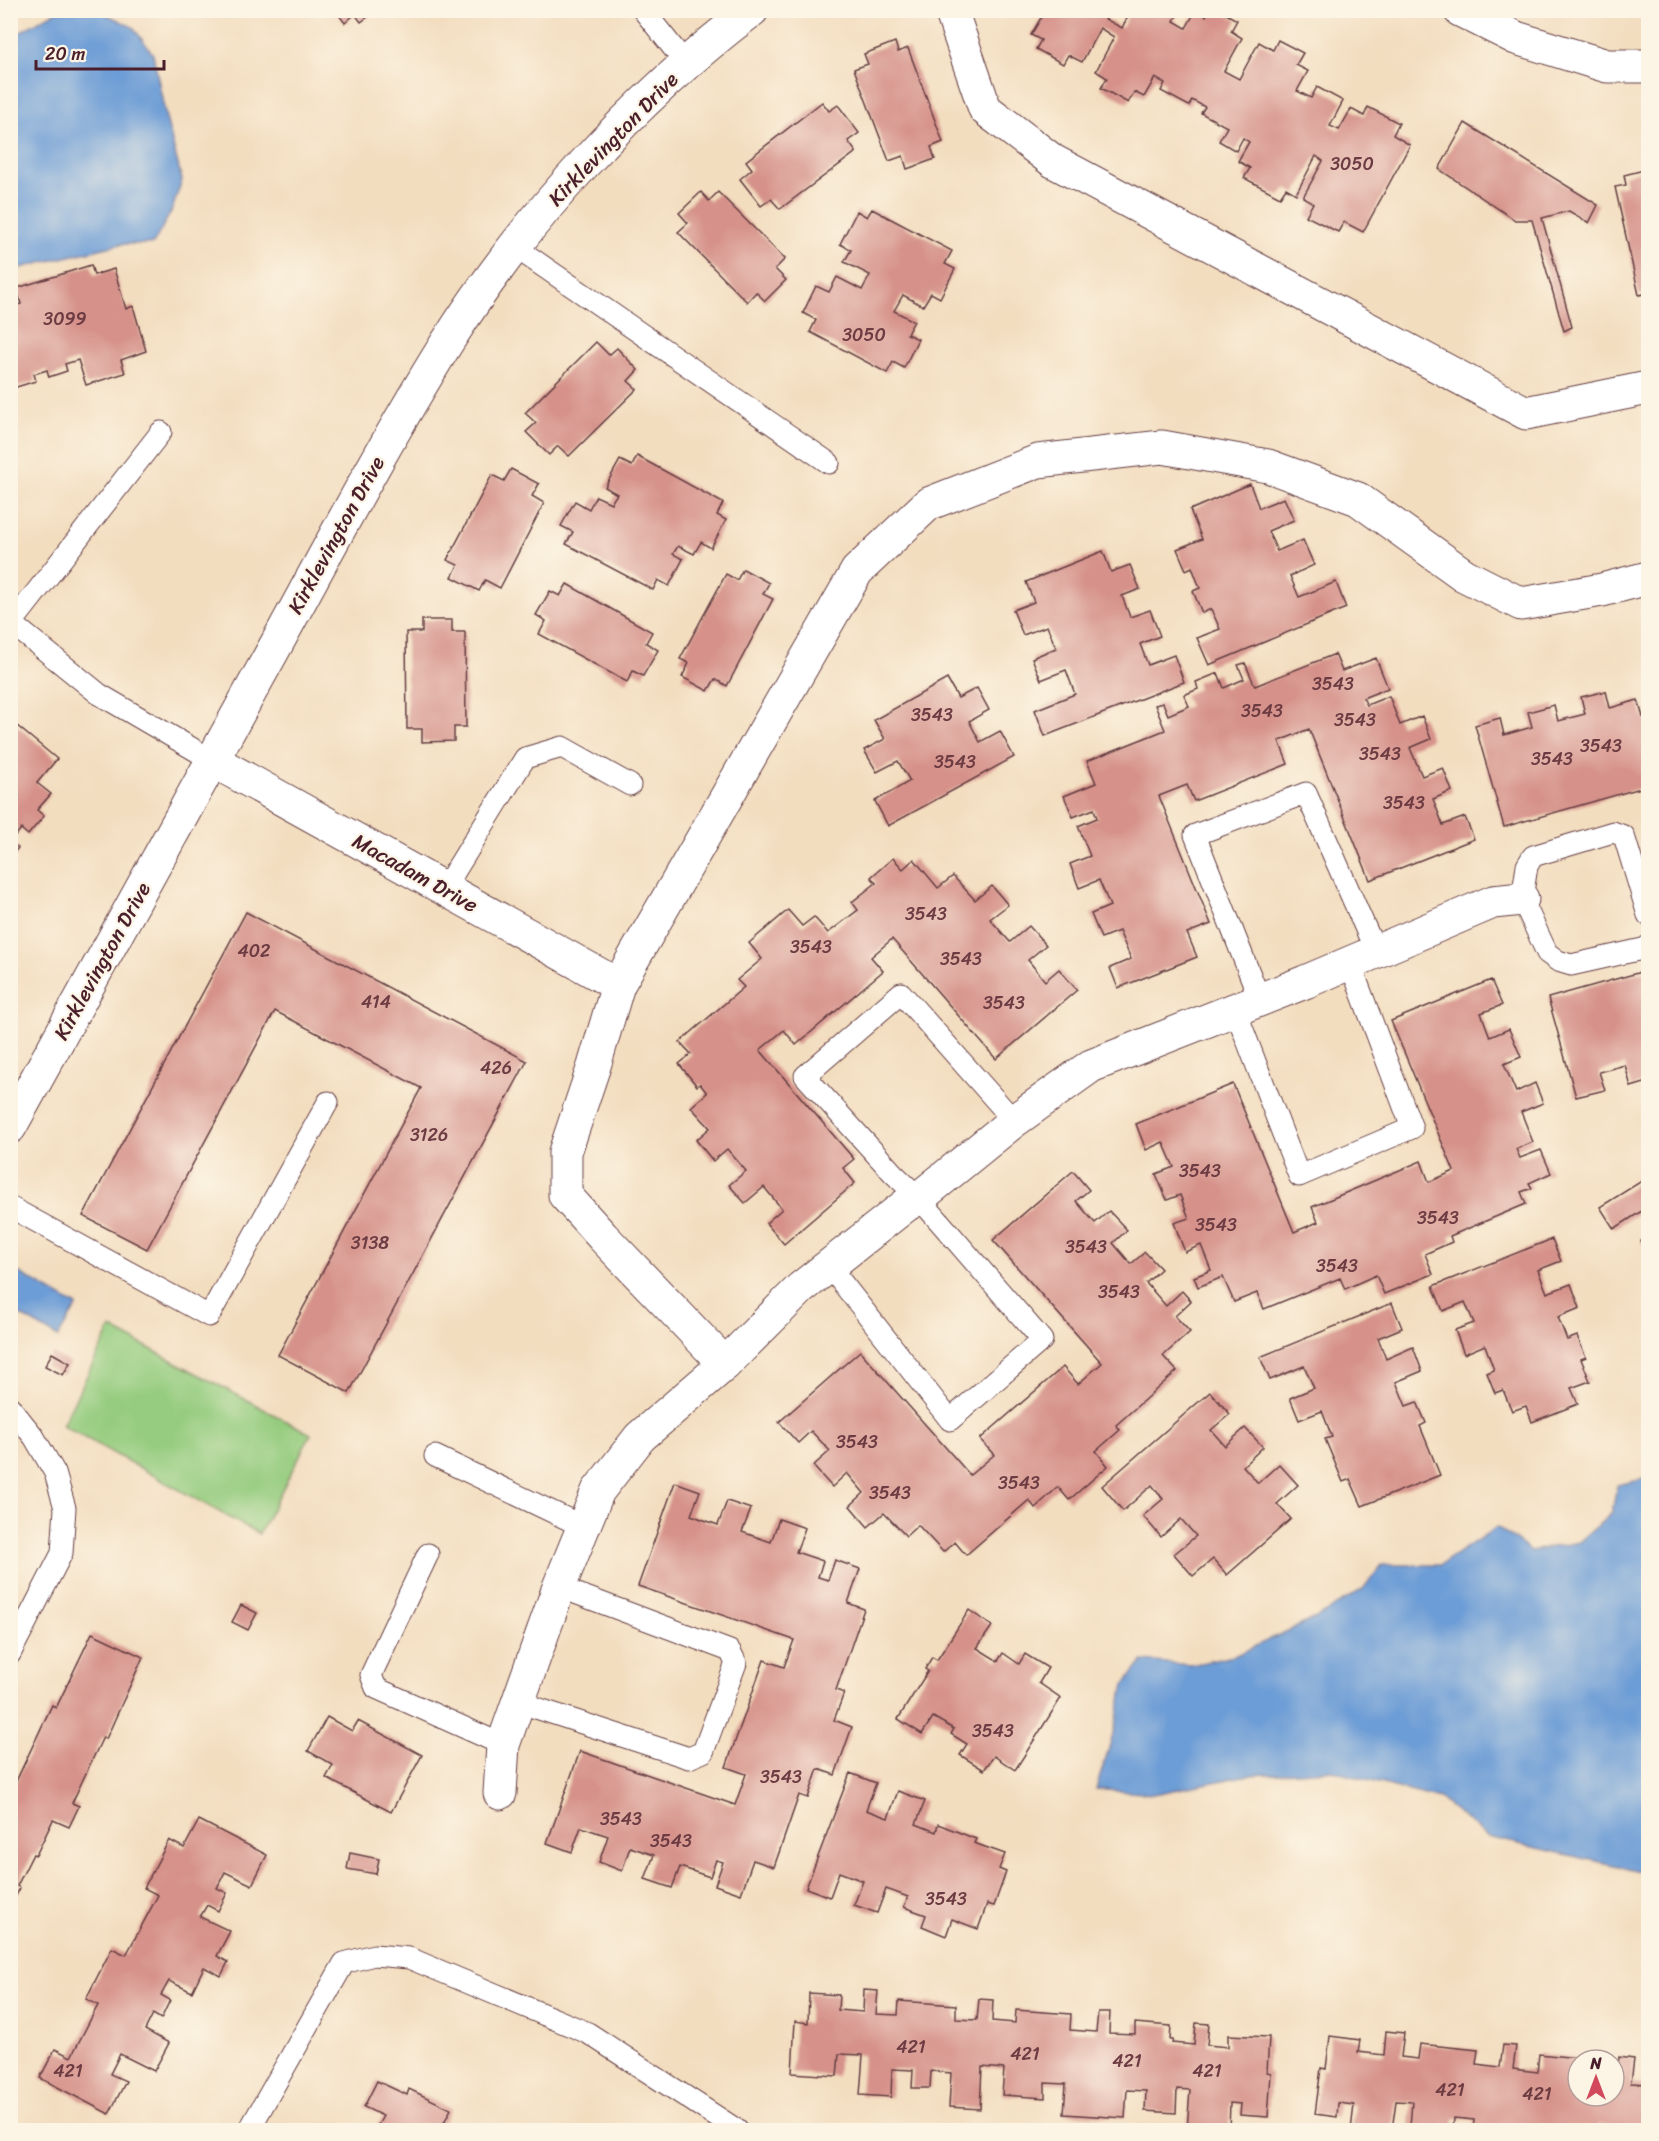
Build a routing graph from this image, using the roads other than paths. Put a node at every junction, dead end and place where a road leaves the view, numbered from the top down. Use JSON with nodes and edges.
{"nodes":[{"id":1,"x":643,"y":10,"type":"edge"},
{"id":2,"x":752,"y":10,"type":"edge"},
{"id":3,"x":951,"y":10,"type":"edge"},
{"id":4,"x":1460,"y":10,"type":"edge"},
{"id":5,"x":686,"y":64,"type":"junction"},
{"id":6,"x":1648,"y":66,"type":"edge"},
{"id":7,"x":515,"y":247,"type":"junction"},
{"id":8,"x":1648,"y":388,"type":"edge"},
{"id":9,"x":161,"y":432,"type":"dead end"},
{"id":10,"x":829,"y":463,"type":"dead end"},
{"id":11,"x":1648,"y":578,"type":"edge"},
{"id":12,"x":11,"y":623,"type":"edge"},
{"id":13,"x":212,"y":760,"type":"junction"},
{"id":14,"x":630,"y":785,"type":"dead end"},
{"id":15,"x":444,"y":889,"type":"junction"},
{"id":16,"x":1522,"y":899,"type":"junction"},
{"id":17,"x":1648,"y":915,"type":"edge"},
{"id":18,"x":1648,"y":946,"type":"edge"},
{"id":19,"x":1363,"y":957,"type":"junction"},
{"id":20,"x":618,"y":985,"type":"junction"},
{"id":21,"x":1248,"y":1005,"type":"junction"},
{"id":22,"x":328,"y":1102,"type":"dead end"},
{"id":23,"x":1014,"y":1121,"type":"junction"},
{"id":24,"x":10,"y":1126,"type":"edge"},
{"id":25,"x":919,"y":1198,"type":"junction"},
{"id":26,"x":10,"y":1208,"type":"edge"},
{"id":27,"x":829,"y":1266,"type":"junction"},
{"id":28,"x":725,"y":1364,"type":"junction"},
{"id":29,"x":10,"y":1407,"type":"edge"},
{"id":30,"x":435,"y":1456,"type":"dead end"},
{"id":31,"x":584,"y":1527,"type":"junction"},
{"id":32,"x":428,"y":1554,"type":"dead end"},
{"id":33,"x":559,"y":1587,"type":"junction"},
{"id":34,"x":10,"y":1654,"type":"edge"},
{"id":35,"x":519,"y":1702,"type":"junction"},
{"id":36,"x":503,"y":1745,"type":"junction"},
{"id":37,"x":500,"y":1793,"type":"dead end"},
{"id":38,"x":249,"y":2130,"type":"edge"},
{"id":39,"x":737,"y":2130,"type":"edge"}],
"edges":[{"from":1,"to":5,"type":"lane"},
{"from":2,"to":5,"type":"street","name":"Kirklevington Drive"},
{"from":3,"to":8,"type":"street"},
{"from":4,"to":6,"type":"street"},
{"from":5,"to":7,"type":"street","name":"Kirklevington Drive"},
{"from":7,"to":10,"type":"lane"},
{"from":7,"to":13,"type":"street","name":"Kirklevington Drive"},
{"from":9,"to":12,"type":"lane"},
{"from":11,"to":20,"type":"street"},
{"from":12,"to":13,"type":"lane"},
{"from":13,"to":15,"type":"street","name":"Macadam Drive"},
{"from":13,"to":24,"type":"street","name":"Kirklevington Drive"},
{"from":14,"to":15,"type":"lane"},
{"from":15,"to":20,"type":"street","name":"Macadam Drive"},
{"from":16,"to":17,"type":"lane"},
{"from":16,"to":18,"type":"lane"},
{"from":16,"to":19,"type":"street"},
{"from":19,"to":21,"type":"street"},
{"from":19,"to":21,"type":"lane"},
{"from":19,"to":21,"type":"lane"},
{"from":20,"to":28,"type":"street"},
{"from":21,"to":23,"type":"street"},
{"from":22,"to":26,"type":"lane"},
{"from":23,"to":25,"type":"street"},
{"from":23,"to":25,"type":"lane"},
{"from":25,"to":27,"type":"street"},
{"from":25,"to":27,"type":"lane"},
{"from":27,"to":28,"type":"street"},
{"from":28,"to":31,"type":"street"},
{"from":29,"to":34,"type":"lane"},
{"from":30,"to":31,"type":"lane"},
{"from":31,"to":33,"type":"street"},
{"from":32,"to":36,"type":"lane"},
{"from":33,"to":35,"type":"street"},
{"from":33,"to":35,"type":"lane"},
{"from":35,"to":36,"type":"street"},
{"from":36,"to":37,"type":"street"},
{"from":38,"to":39,"type":"lane"}]}
